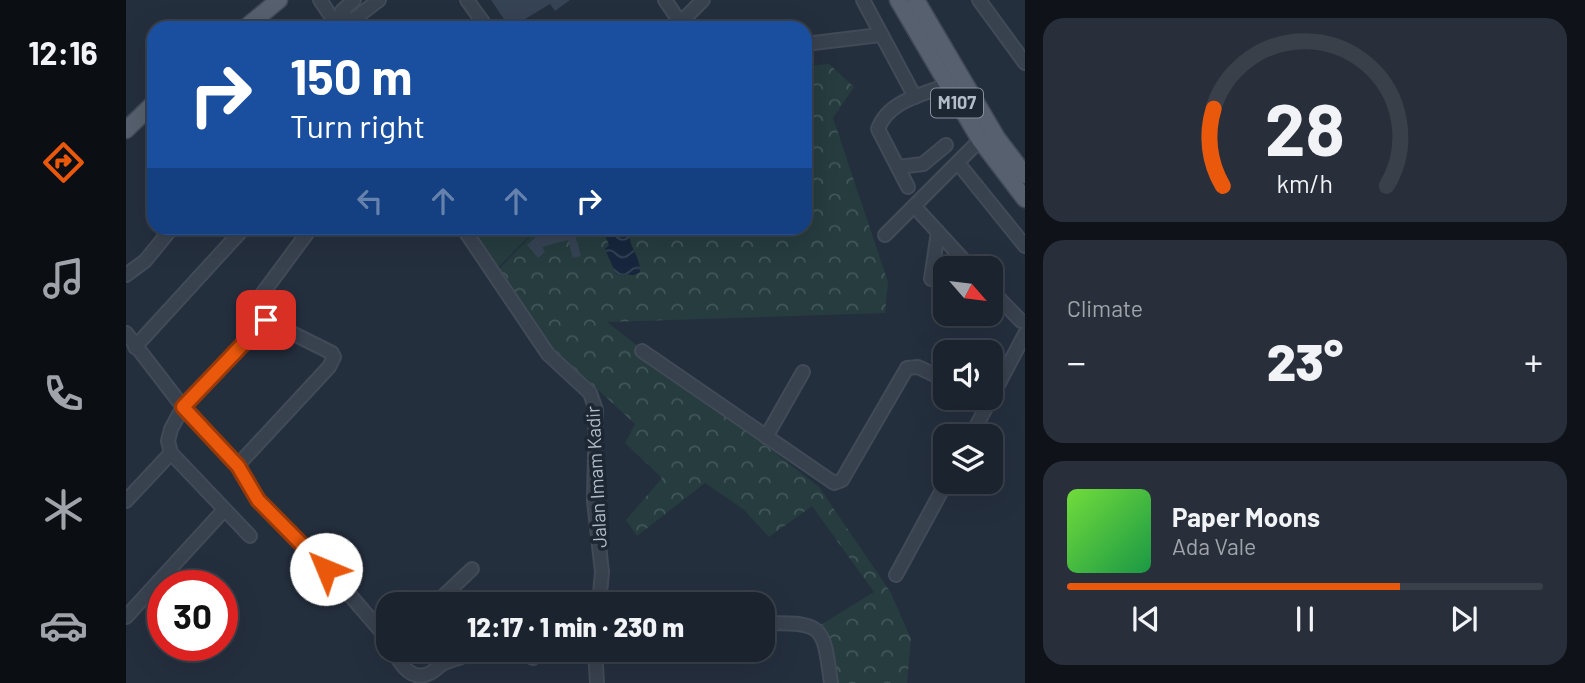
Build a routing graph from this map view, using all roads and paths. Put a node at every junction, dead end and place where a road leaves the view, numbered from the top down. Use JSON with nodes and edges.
{"nodes":[{"id":1,"x":279,"y":0,"type":"edge"},
{"id":2,"x":354,"y":0,"type":"edge"},
{"id":3,"x":379,"y":0,"type":"edge"},
{"id":4,"x":467,"y":0,"type":"edge"},
{"id":5,"x":665,"y":0,"type":"edge"},
{"id":6,"x":703,"y":0,"type":"edge"},
{"id":7,"x":863,"y":0,"type":"edge"},
{"id":8,"x":898,"y":0,"type":"edge"},
{"id":9,"x":979,"y":0,"type":"edge"},
{"id":10,"x":323,"y":1,"type":"edge"},
{"id":11,"x":916,"y":1,"type":"edge"},
{"id":12,"x":254,"y":21,"type":"edge"},
{"id":13,"x":342,"y":21,"type":"edge"},
{"id":14,"x":345,"y":21,"type":"edge"},
{"id":15,"x":353,"y":21,"type":"edge"},
{"id":16,"x":482,"y":21,"type":"edge"},
{"id":17,"x":679,"y":21,"type":"edge"},
{"id":18,"x":685,"y":21,"type":"edge"},
{"id":19,"x":880,"y":35,"type":"junction"},
{"id":20,"x":812,"y":43,"type":"edge"},
{"id":21,"x":1025,"y":63,"type":"edge"},
{"id":22,"x":947,"y":85,"type":"junction"},
{"id":23,"x":915,"y":97,"type":"junction"},
{"id":24,"x":147,"y":110,"type":"edge"},
{"id":25,"x":126,"y":131,"type":"edge"},
{"id":26,"x":980,"y":140,"type":"junction"},
{"id":27,"x":946,"y":145,"type":"dead end"},
{"id":28,"x":958,"y":163,"type":"junction"},
{"id":29,"x":898,"y":167,"type":"junction"},
{"id":30,"x":1025,"y":175,"type":"edge"},
{"id":31,"x":908,"y":187,"type":"dead end"},
{"id":32,"x":1025,"y":199,"type":"edge"},
{"id":33,"x":914,"y":206,"type":"junction"},
{"id":34,"x":938,"y":232,"type":"junction"},
{"id":35,"x":166,"y":235,"type":"edge"},
{"id":36,"x":238,"y":235,"type":"edge"},
{"id":37,"x":306,"y":235,"type":"edge"},
{"id":38,"x":468,"y":235,"type":"edge"},
{"id":39,"x":885,"y":235,"type":"dead end"},
{"id":40,"x":1025,"y":246,"type":"edge"},
{"id":41,"x":934,"y":256,"type":"edge"},
{"id":42,"x":960,"y":256,"type":"edge"},
{"id":43,"x":126,"y":275,"type":"edge"},
{"id":44,"x":1003,"y":302,"type":"edge"},
{"id":45,"x":266,"y":320,"type":"junction"},
{"id":46,"x":1025,"y":322,"type":"edge"},
{"id":47,"x":126,"y":333,"type":"edge"},
{"id":48,"x":1025,"y":334,"type":"edge"},
{"id":49,"x":135,"y":346,"type":"junction"},
{"id":50,"x":642,"y":351,"type":"dead end"},
{"id":51,"x":1003,"y":370,"type":"edge"},
{"id":52,"x":803,"y":372,"type":"dead end"},
{"id":53,"x":933,"y":374,"type":"edge"},
{"id":54,"x":183,"y":407,"type":"junction"},
{"id":55,"x":766,"y":437,"type":"junction"},
{"id":56,"x":171,"y":453,"type":"junction"},
{"id":57,"x":238,"y":466,"type":"junction"},
{"id":58,"x":940,"y":494,"type":"edge"},
{"id":59,"x":126,"y":501,"type":"edge"},
{"id":60,"x":224,"y":510,"type":"junction"},
{"id":61,"x":250,"y":536,"type":"dead end"},
{"id":62,"x":472,"y":569,"type":"dead end"},
{"id":63,"x":896,"y":575,"type":"dead end"},
{"id":64,"x":448,"y":592,"type":"edge"},
{"id":65,"x":600,"y":592,"type":"edge"},
{"id":66,"x":126,"y":617,"type":"edge"},
{"id":67,"x":775,"y":623,"type":"edge"},
{"id":68,"x":376,"y":625,"type":"edge"},
{"id":69,"x":399,"y":662,"type":"edge"},
{"id":70,"x":448,"y":662,"type":"edge"},
{"id":71,"x":596,"y":662,"type":"edge"},
{"id":72,"x":597,"y":683,"type":"edge"},
{"id":73,"x":831,"y":683,"type":"edge"}],
"edges":[{"from":1,"to":12,"type":"main road"},
{"from":2,"to":14,"type":"street"},
{"from":3,"to":15,"type":"street"},
{"from":4,"to":16,"type":"street"},
{"from":5,"to":17,"type":"street"},
{"from":6,"to":18,"type":"street"},
{"from":7,"to":19,"type":"street"},
{"from":8,"to":22,"type":"main road","number":"M107"},
{"from":9,"to":21,"type":"street"},
{"from":10,"to":13,"type":"street"},
{"from":11,"to":30,"type":"main road","number":"M107"},
{"from":19,"to":20,"type":"street"},
{"from":19,"to":23,"type":"street"},
{"from":22,"to":23,"type":"street"},
{"from":22,"to":26,"type":"main road","number":"M107"},
{"from":23,"to":29,"type":"street"},
{"from":24,"to":25,"type":"main road"},
{"from":26,"to":28,"type":"street"},
{"from":26,"to":32,"type":"main road","number":"M107"},
{"from":27,"to":29,"type":"street"},
{"from":28,"to":33,"type":"street"},
{"from":28,"to":40,"type":"street"},
{"from":29,"to":31,"type":"street"},
{"from":33,"to":34,"type":"street"},
{"from":33,"to":39,"type":"street"},
{"from":34,"to":41,"type":"street"},
{"from":34,"to":42,"type":"street"},
{"from":35,"to":43,"type":"street"},
{"from":36,"to":49,"type":"street"},
{"from":37,"to":45,"type":"street"},
{"from":38,"to":65,"type":"street","name":"Jalan Imam Kadir"},
{"from":44,"to":46,"type":"street"},
{"from":45,"to":54,"type":"street"},
{"from":45,"to":57,"type":"street"},
{"from":47,"to":49,"type":"street"},
{"from":48,"to":51,"type":"street"},
{"from":49,"to":54,"type":"street"},
{"from":50,"to":55,"type":"street"},
{"from":52,"to":55,"type":"street"},
{"from":53,"to":55,"type":"street"},
{"from":54,"to":56,"type":"street"},
{"from":54,"to":57,"type":"street"},
{"from":56,"to":59,"type":"street"},
{"from":56,"to":60,"type":"street"},
{"from":57,"to":68,"type":"street"},
{"from":58,"to":63,"type":"street"},
{"from":60,"to":61,"type":"street"},
{"from":60,"to":66,"type":"street"},
{"from":62,"to":64,"type":"street"},
{"from":67,"to":73,"type":"street"},
{"from":69,"to":70,"type":"street"},
{"from":71,"to":72,"type":"street"}]}
